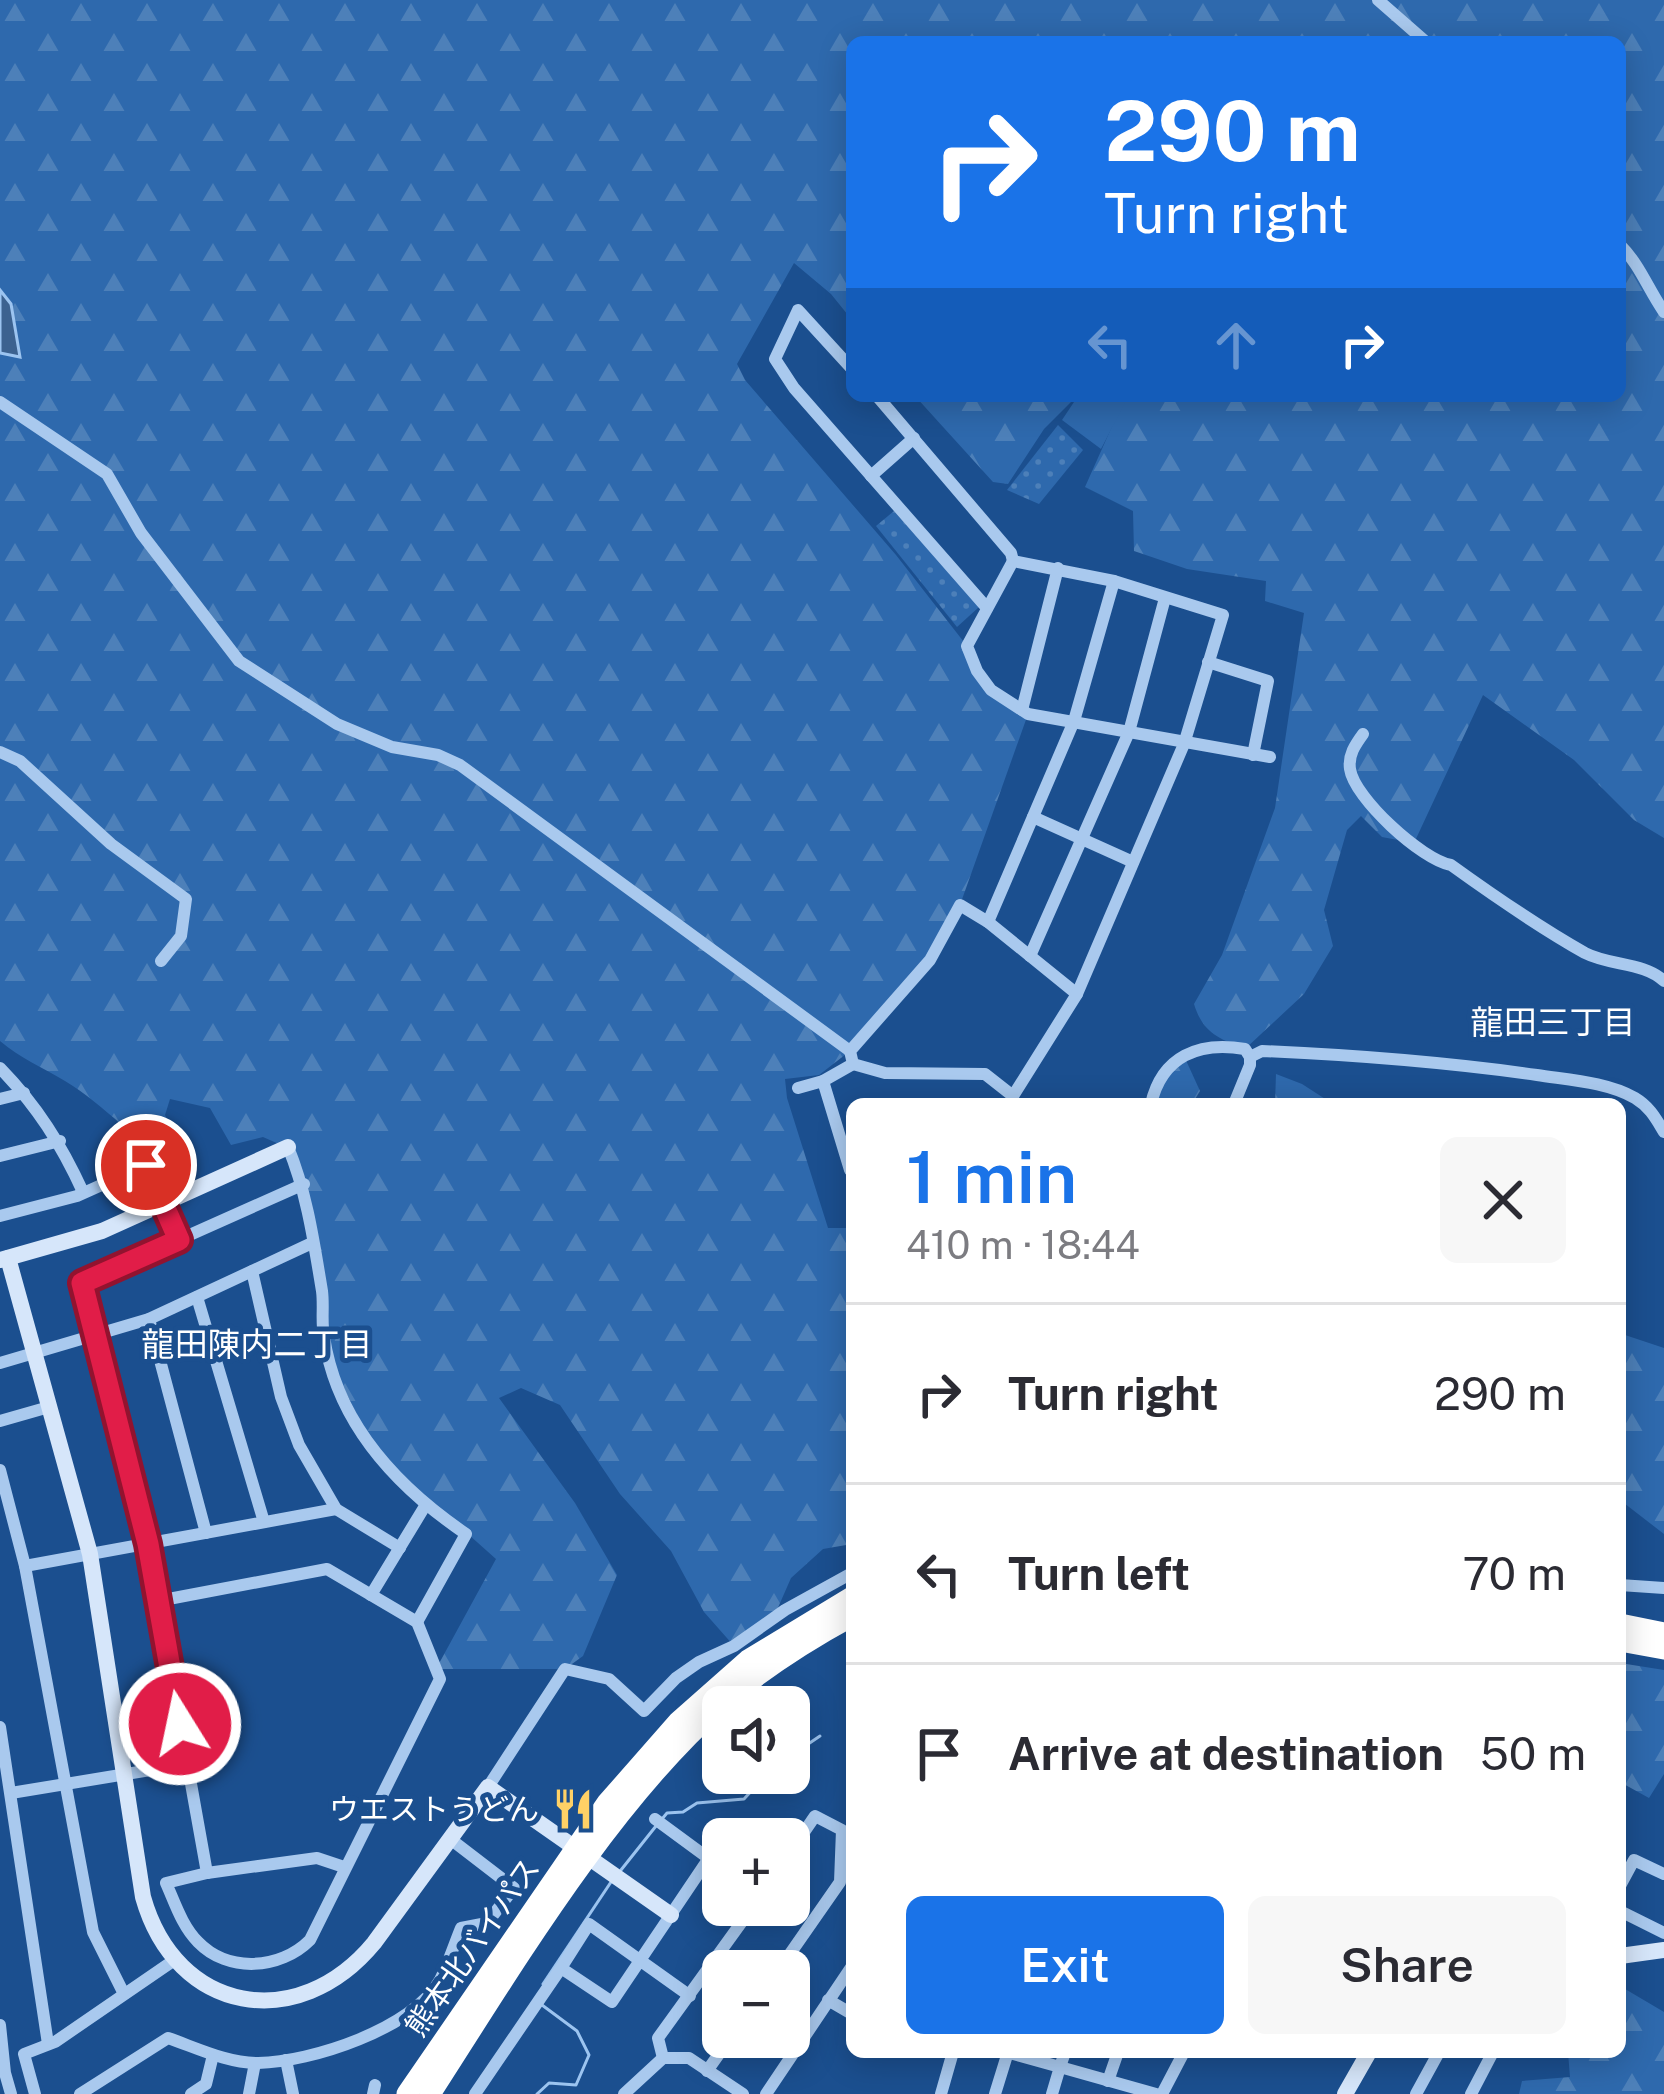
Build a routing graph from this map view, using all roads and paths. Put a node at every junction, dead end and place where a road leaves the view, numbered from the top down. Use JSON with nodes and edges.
{"nodes":[{"id":1,"x":1378,"y":0,"type":"edge"},
{"id":2,"x":1419,"y":36,"type":"edge"},
{"id":3,"x":1626,"y":251,"type":"edge"},
{"id":4,"x":1664,"y":312,"type":"edge"},
{"id":5,"x":846,"y":362,"type":"edge"},
{"id":6,"x":0,"y":401,"type":"edge"},
{"id":7,"x":882,"y":402,"type":"edge"},
{"id":8,"x":914,"y":438,"type":"junction"},
{"id":9,"x":871,"y":476,"type":"junction"},
{"id":10,"x":1013,"y":561,"type":"junction"},
{"id":11,"x":1058,"y":568,"type":"junction"},
{"id":12,"x":1114,"y":581,"type":"junction"},
{"id":13,"x":1165,"y":598,"type":"junction"},
{"id":14,"x":987,"y":608,"type":"junction"},
{"id":15,"x":1208,"y":662,"type":"junction"},
{"id":16,"x":1022,"y":710,"type":"junction"},
{"id":17,"x":1074,"y":721,"type":"junction"},
{"id":18,"x":1129,"y":732,"type":"junction"},
{"id":19,"x":1363,"y":734,"type":"dead end"},
{"id":20,"x":1184,"y":744,"type":"junction"},
{"id":21,"x":0,"y":752,"type":"edge"},
{"id":22,"x":1253,"y":755,"type":"junction"},
{"id":23,"x":1270,"y":758,"type":"dead end"},
{"id":24,"x":1033,"y":817,"type":"junction"},
{"id":25,"x":1082,"y":839,"type":"junction"},
{"id":26,"x":1133,"y":862,"type":"junction"},
{"id":27,"x":988,"y":922,"type":"junction"},
{"id":28,"x":1030,"y":956,"type":"junction"},
{"id":29,"x":161,"y":961,"type":"dead end"},
{"id":30,"x":1664,"y":981,"type":"edge"},
{"id":31,"x":1077,"y":994,"type":"junction"},
{"id":32,"x":852,"y":1057,"type":"junction"},
{"id":33,"x":1250,"y":1057,"type":"junction"},
{"id":34,"x":0,"y":1068,"type":"edge"},
{"id":35,"x":823,"y":1081,"type":"junction"},
{"id":36,"x":798,"y":1088,"type":"dead end"},
{"id":37,"x":24,"y":1093,"type":"junction"},
{"id":38,"x":1010,"y":1098,"type":"edge"},
{"id":39,"x":1013,"y":1098,"type":"edge"},
{"id":40,"x":1152,"y":1098,"type":"edge"},
{"id":41,"x":1236,"y":1098,"type":"edge"},
{"id":42,"x":0,"y":1099,"type":"edge"},
{"id":43,"x":1664,"y":1132,"type":"edge"},
{"id":44,"x":60,"y":1141,"type":"junction"},
{"id":45,"x":288,"y":1148,"type":"joint"},
{"id":46,"x":0,"y":1156,"type":"edge"},
{"id":47,"x":846,"y":1157,"type":"edge"},
{"id":48,"x":304,"y":1184,"type":"junction"},
{"id":49,"x":83,"y":1192,"type":"junction"},
{"id":50,"x":164,"y":1202,"type":"junction"},
{"id":51,"x":0,"y":1216,"type":"edge"},
{"id":52,"x":179,"y":1240,"type":"junction"},
{"id":53,"x":312,"y":1243,"type":"junction"},
{"id":54,"x":4,"y":1259,"type":"edge"},
{"id":55,"x":252,"y":1271,"type":"junction"},
{"id":56,"x":197,"y":1297,"type":"junction"},
{"id":57,"x":149,"y":1319,"type":"junction"},
{"id":58,"x":96,"y":1335,"type":"junction"},
{"id":59,"x":35,"y":1355,"type":"junction"},
{"id":60,"x":0,"y":1363,"type":"edge"},
{"id":61,"x":49,"y":1407,"type":"junction"},
{"id":62,"x":0,"y":1421,"type":"edge"},
{"id":63,"x":0,"y":1470,"type":"edge"},
{"id":64,"x":4,"y":1502,"type":"edge"},
{"id":65,"x":425,"y":1506,"type":"junction"},
{"id":66,"x":336,"y":1509,"type":"junction"},
{"id":67,"x":264,"y":1522,"type":"junction"},
{"id":68,"x":206,"y":1533,"type":"junction"},
{"id":69,"x":148,"y":1544,"type":"junction"},
{"id":70,"x":400,"y":1548,"type":"junction"},
{"id":71,"x":90,"y":1554,"type":"junction"},
{"id":72,"x":25,"y":1566,"type":"junction"},
{"id":73,"x":846,"y":1576,"type":"edge"},
{"id":74,"x":1626,"y":1585,"type":"edge"},
{"id":75,"x":1664,"y":1588,"type":"edge"},
{"id":76,"x":371,"y":1595,"type":"junction"},
{"id":77,"x":158,"y":1601,"type":"junction"},
{"id":78,"x":846,"y":1601,"type":"edge"},
{"id":79,"x":846,"y":1619,"type":"edge"},
{"id":80,"x":417,"y":1622,"type":"junction"},
{"id":81,"x":1626,"y":1625,"type":"edge"},
{"id":82,"x":1664,"y":1633,"type":"edge"},
{"id":83,"x":1626,"y":1641,"type":"edge"},
{"id":84,"x":1664,"y":1648,"type":"edge"},
{"id":85,"x":0,"y":1727,"type":"edge"},
{"id":86,"x":188,"y":1764,"type":"junction"},
{"id":87,"x":122,"y":1775,"type":"junction"},
{"id":88,"x":66,"y":1784,"type":"junction"},
{"id":89,"x":488,"y":1787,"type":"junction"},
{"id":90,"x":11,"y":1793,"type":"junction"},
{"id":91,"x":655,"y":1819,"type":"dead end"},
{"id":92,"x":810,"y":1823,"type":"edge"},
{"id":93,"x":449,"y":1838,"type":"junction"},
{"id":94,"x":583,"y":1853,"type":"junction"},
{"id":95,"x":702,"y":1853,"type":"edge"},
{"id":96,"x":344,"y":1868,"type":"junction"},
{"id":97,"x":702,"y":1868,"type":"edge"},
{"id":98,"x":207,"y":1873,"type":"junction"},
{"id":99,"x":1664,"y":1874,"type":"edge"},
{"id":100,"x":1626,"y":1875,"type":"edge"},
{"id":101,"x":1626,"y":1914,"type":"edge"},
{"id":102,"x":671,"y":1915,"type":"junction"},
{"id":103,"x":810,"y":1925,"type":"edge"},
{"id":104,"x":739,"y":1926,"type":"edge"},
{"id":105,"x":1664,"y":1932,"type":"edge"},
{"id":106,"x":530,"y":1945,"type":"junction"},
{"id":107,"x":1664,"y":1950,"type":"edge"},
{"id":108,"x":1626,"y":1955,"type":"edge"},
{"id":109,"x":173,"y":1961,"type":"junction"},
{"id":110,"x":640,"y":1963,"type":"junction"},
{"id":111,"x":561,"y":1968,"type":"junction"},
{"id":112,"x":846,"y":1974,"type":"edge"},
{"id":113,"x":124,"y":1994,"type":"junction"},
{"id":114,"x":690,"y":1996,"type":"junction"},
{"id":115,"x":828,"y":2000,"type":"junction"},
{"id":116,"x":846,"y":2010,"type":"edge"},
{"id":117,"x":0,"y":2024,"type":"edge"},
{"id":118,"x":49,"y":2044,"type":"junction"},
{"id":119,"x":213,"y":2055,"type":"junction"},
{"id":120,"x":663,"y":2058,"type":"junction"},
{"id":121,"x":717,"y":2058,"type":"edge"},
{"id":122,"x":951,"y":2058,"type":"edge"},
{"id":123,"x":1005,"y":2058,"type":"edge"},
{"id":124,"x":1028,"y":2058,"type":"edge"},
{"id":125,"x":1063,"y":2058,"type":"edge"},
{"id":126,"x":1116,"y":2058,"type":"edge"},
{"id":127,"x":1180,"y":2058,"type":"edge"},
{"id":128,"x":1366,"y":2058,"type":"edge"},
{"id":129,"x":1436,"y":2058,"type":"edge"},
{"id":130,"x":1490,"y":2058,"type":"edge"},
{"id":131,"x":286,"y":2060,"type":"junction"},
{"id":132,"x":255,"y":2063,"type":"junction"},
{"id":133,"x":1060,"y":2067,"type":"junction"},
{"id":134,"x":707,"y":2072,"type":"junction"},
{"id":135,"x":1108,"y":2081,"type":"junction"},
{"id":136,"x":11,"y":2094,"type":"edge"},
{"id":137,"x":35,"y":2094,"type":"edge"},
{"id":138,"x":80,"y":2094,"type":"edge"},
{"id":139,"x":191,"y":2094,"type":"edge"},
{"id":140,"x":249,"y":2094,"type":"edge"},
{"id":141,"x":293,"y":2094,"type":"edge"},
{"id":142,"x":407,"y":2094,"type":"edge"},
{"id":143,"x":430,"y":2094,"type":"edge"},
{"id":144,"x":443,"y":2094,"type":"edge"},
{"id":145,"x":475,"y":2094,"type":"edge"},
{"id":146,"x":624,"y":2094,"type":"edge"},
{"id":147,"x":743,"y":2094,"type":"edge"},
{"id":148,"x":766,"y":2094,"type":"edge"},
{"id":149,"x":941,"y":2094,"type":"edge"},
{"id":150,"x":995,"y":2094,"type":"edge"},
{"id":151,"x":1052,"y":2094,"type":"edge"},
{"id":152,"x":1159,"y":2094,"type":"edge"},
{"id":153,"x":1345,"y":2094,"type":"edge"},
{"id":154,"x":1416,"y":2094,"type":"edge"},
{"id":155,"x":1471,"y":2094,"type":"edge"}],
"edges":[{"from":1,"to":2,"type":"street"},
{"from":3,"to":4,"type":"street"},
{"from":5,"to":9,"type":"street"},
{"from":6,"to":32,"type":"street"},
{"from":7,"to":8,"type":"street"},
{"from":8,"to":9,"type":"street"},
{"from":8,"to":10,"type":"street"},
{"from":9,"to":14,"type":"street"},
{"from":10,"to":11,"type":"street"},
{"from":10,"to":14,"type":"street"},
{"from":11,"to":12,"type":"street"},
{"from":11,"to":16,"type":"street"},
{"from":12,"to":13,"type":"street"},
{"from":12,"to":17,"type":"street"},
{"from":13,"to":15,"type":"street"},
{"from":13,"to":18,"type":"street"},
{"from":14,"to":16,"type":"street"},
{"from":15,"to":20,"type":"street"},
{"from":15,"to":22,"type":"street"},
{"from":16,"to":17,"type":"street"},
{"from":17,"to":18,"type":"street"},
{"from":17,"to":24,"type":"street"},
{"from":18,"to":20,"type":"street"},
{"from":18,"to":25,"type":"street"},
{"from":19,"to":30,"type":"street"},
{"from":20,"to":22,"type":"street"},
{"from":20,"to":26,"type":"street"},
{"from":21,"to":29,"type":"street"},
{"from":22,"to":23,"type":"street"},
{"from":24,"to":25,"type":"street"},
{"from":24,"to":27,"type":"street"},
{"from":25,"to":26,"type":"street"},
{"from":25,"to":28,"type":"street"},
{"from":26,"to":31,"type":"street"},
{"from":27,"to":28,"type":"street"},
{"from":27,"to":32,"type":"street"},
{"from":28,"to":31,"type":"street"},
{"from":31,"to":39,"type":"street"},
{"from":32,"to":35,"type":"street"},
{"from":32,"to":38,"type":"street"},
{"from":33,"to":40,"type":"street"},
{"from":33,"to":41,"type":"street"},
{"from":33,"to":43,"type":"street"},
{"from":34,"to":37,"type":"street"},
{"from":35,"to":36,"type":"street"},
{"from":35,"to":47,"type":"street"},
{"from":37,"to":42,"type":"street"},
{"from":37,"to":44,"type":"street"},
{"from":44,"to":46,"type":"street"},
{"from":44,"to":49,"type":"street"},
{"from":45,"to":48,"type":"street"},
{"from":45,"to":50,"type":"street"},
{"from":48,"to":52,"type":"street"},
{"from":48,"to":53,"type":"street"},
{"from":49,"to":50,"type":"street"},
{"from":49,"to":51,"type":"street"},
{"from":50,"to":52,"type":"street"},
{"from":50,"to":54,"type":"street"},
{"from":52,"to":58,"type":"street"},
{"from":53,"to":55,"type":"street"},
{"from":53,"to":65,"type":"street"},
{"from":54,"to":59,"type":"street"},
{"from":55,"to":56,"type":"street"},
{"from":55,"to":66,"type":"street"},
{"from":56,"to":57,"type":"street"},
{"from":56,"to":67,"type":"street"},
{"from":57,"to":58,"type":"street"},
{"from":57,"to":68,"type":"street"},
{"from":58,"to":59,"type":"street"},
{"from":58,"to":69,"type":"street"},
{"from":59,"to":60,"type":"street"},
{"from":59,"to":61,"type":"street"},
{"from":61,"to":62,"type":"street"},
{"from":61,"to":71,"type":"street"},
{"from":63,"to":64,"type":"street"},
{"from":64,"to":72,"type":"street"},
{"from":65,"to":70,"type":"street"},
{"from":65,"to":80,"type":"street"},
{"from":66,"to":67,"type":"street"},
{"from":66,"to":70,"type":"street"},
{"from":67,"to":68,"type":"street"},
{"from":68,"to":69,"type":"street"},
{"from":69,"to":71,"type":"street"},
{"from":69,"to":77,"type":"street"},
{"from":70,"to":76,"type":"street"},
{"from":71,"to":72,"type":"street"},
{"from":71,"to":87,"type":"street"},
{"from":72,"to":88,"type":"street"},
{"from":73,"to":89,"type":"street"},
{"from":74,"to":75,"type":"street"},
{"from":76,"to":77,"type":"street"},
{"from":76,"to":80,"type":"street"},
{"from":77,"to":86,"type":"street"},
{"from":78,"to":94,"type":"highway","name":"熊本北バイパス"},
{"from":79,"to":94,"type":"highway","name":"熊本北バイパス"},
{"from":80,"to":96,"type":"street"},
{"from":81,"to":82,"type":"highway"},
{"from":83,"to":84,"type":"highway"},
{"from":85,"to":90,"type":"street"},
{"from":86,"to":87,"type":"street"},
{"from":86,"to":98,"type":"street"},
{"from":87,"to":88,"type":"street"},
{"from":87,"to":109,"type":"street"},
{"from":88,"to":90,"type":"street"},
{"from":88,"to":113,"type":"street"},
{"from":89,"to":93,"type":"street"},
{"from":89,"to":94,"type":"street"},
{"from":90,"to":118,"type":"street"},
{"from":91,"to":95,"type":"street"},
{"from":92,"to":103,"type":"street"},
{"from":93,"to":109,"type":"street"},
{"from":93,"to":131,"type":"street"},
{"from":94,"to":102,"type":"street"},
{"from":94,"to":106,"type":"highway","name":"熊本北バイパス"},
{"from":94,"to":142,"type":"highway","name":"熊本北バイパス"},
{"from":96,"to":98,"type":"street"},
{"from":96,"to":98,"type":"street"},
{"from":97,"to":102,"type":"street"},
{"from":99,"to":100,"type":"street"},
{"from":101,"to":105,"type":"street"},
{"from":102,"to":110,"type":"street"},
{"from":104,"to":114,"type":"street"},
{"from":106,"to":143,"type":"highway","name":"熊本北バイパス"},
{"from":106,"to":144,"type":"highway"},
{"from":107,"to":108,"type":"street"},
{"from":109,"to":113,"type":"street"},
{"from":110,"to":111,"type":"street"},
{"from":110,"to":111,"type":"street"},
{"from":110,"to":114,"type":"street"},
{"from":111,"to":145,"type":"street"},
{"from":112,"to":115,"type":"street"},
{"from":113,"to":118,"type":"street"},
{"from":114,"to":120,"type":"street"},
{"from":115,"to":116,"type":"street"},
{"from":115,"to":148,"type":"street"},
{"from":117,"to":136,"type":"street"},
{"from":118,"to":137,"type":"street"},
{"from":119,"to":132,"type":"street"},
{"from":119,"to":138,"type":"street"},
{"from":119,"to":139,"type":"street"},
{"from":120,"to":134,"type":"street"},
{"from":120,"to":146,"type":"street"},
{"from":121,"to":134,"type":"street"},
{"from":122,"to":149,"type":"street"},
{"from":123,"to":150,"type":"street"},
{"from":124,"to":133,"type":"street"},
{"from":125,"to":133,"type":"street"},
{"from":126,"to":135,"type":"street"},
{"from":127,"to":152,"type":"street"},
{"from":128,"to":153,"type":"street"},
{"from":129,"to":154,"type":"street"},
{"from":130,"to":155,"type":"street"},
{"from":131,"to":132,"type":"street"},
{"from":131,"to":141,"type":"street"},
{"from":132,"to":140,"type":"street"},
{"from":133,"to":135,"type":"street"},
{"from":133,"to":151,"type":"street"},
{"from":134,"to":147,"type":"street"},
{"from":135,"to":152,"type":"street"}]}
